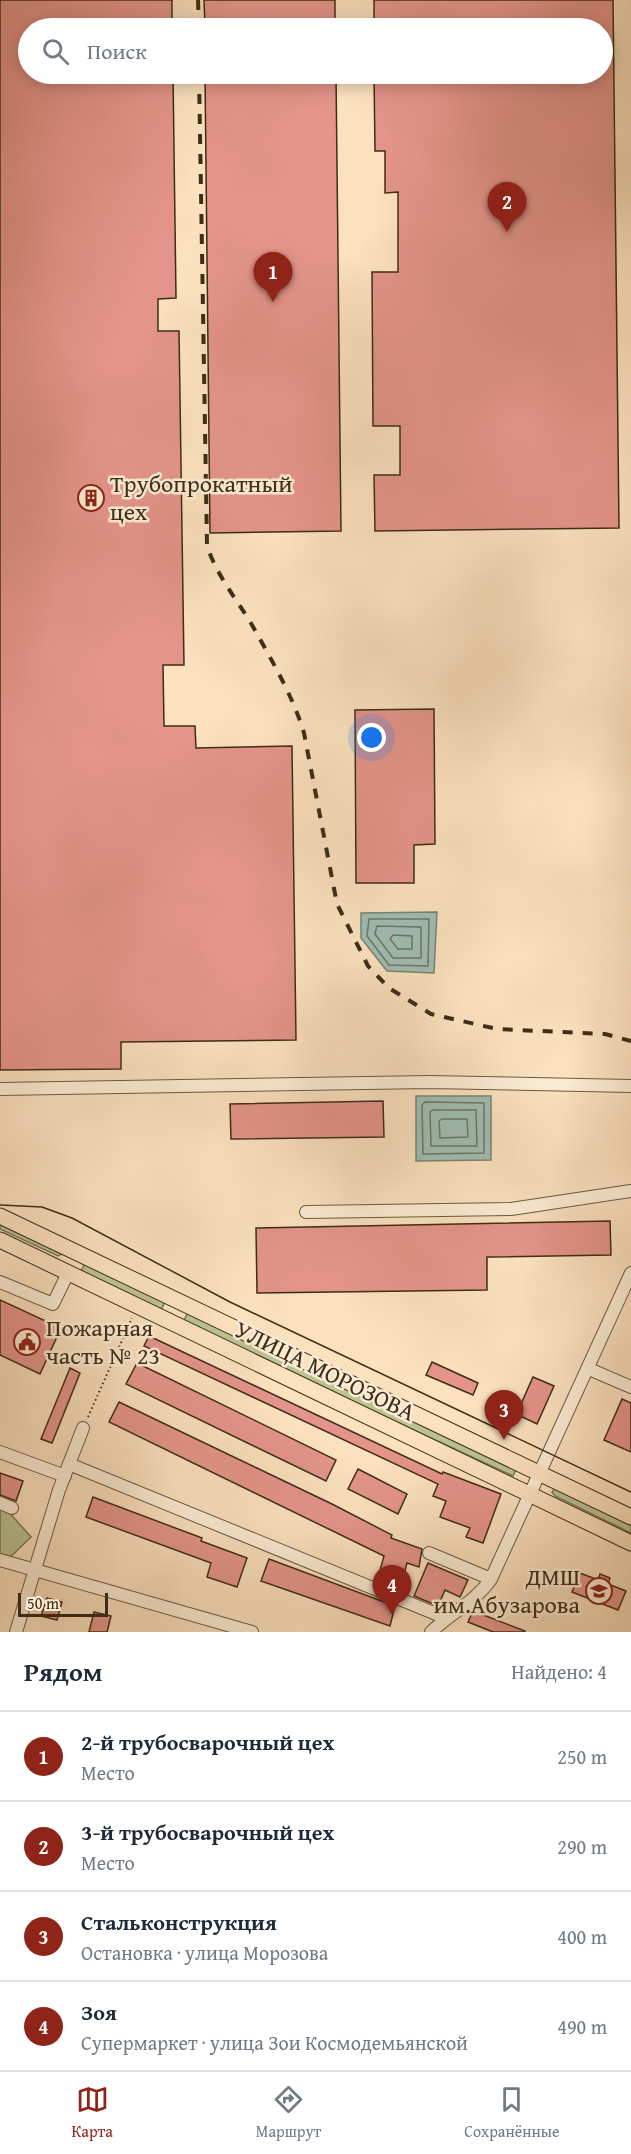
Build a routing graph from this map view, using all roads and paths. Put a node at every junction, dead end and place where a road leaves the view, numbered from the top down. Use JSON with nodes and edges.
{"nodes":[{"id":1,"x":631,"y":1086,"type":"edge"},
{"id":2,"x":0,"y":1089,"type":"edge"},
{"id":3,"x":631,"y":1191,"type":"edge"},
{"id":4,"x":306,"y":1212,"type":"dead end"},
{"id":5,"x":0,"y":1216,"type":"edge"},
{"id":6,"x":0,"y":1240,"type":"edge"},
{"id":7,"x":77,"y":1252,"type":"junction"},
{"id":8,"x":68,"y":1273,"type":"junction"},
{"id":9,"x":631,"y":1274,"type":"edge"},
{"id":10,"x":0,"y":1282,"type":"edge"},
{"id":11,"x":180,"y":1301,"type":"junction"},
{"id":12,"x":138,"y":1306,"type":"junction"},
{"id":13,"x":171,"y":1322,"type":"junction"},
{"id":14,"x":589,"y":1370,"type":"junction"},
{"id":15,"x":631,"y":1387,"type":"edge"},
{"id":16,"x":83,"y":1428,"type":"joint"},
{"id":17,"x":0,"y":1452,"type":"edge"},
{"id":18,"x":69,"y":1464,"type":"junction"},
{"id":19,"x":541,"y":1474,"type":"junction"},
{"id":20,"x":65,"y":1476,"type":"junction"},
{"id":21,"x":531,"y":1495,"type":"junction"},
{"id":22,"x":0,"y":1503,"type":"edge"},
{"id":23,"x":12,"y":1508,"type":"dead end"},
{"id":24,"x":631,"y":1517,"type":"edge"},
{"id":25,"x":631,"y":1543,"type":"edge"},
{"id":26,"x":429,"y":1553,"type":"dead end"},
{"id":27,"x":0,"y":1560,"type":"edge"},
{"id":28,"x":33,"y":1572,"type":"junction"},
{"id":29,"x":491,"y":1579,"type":"junction"},
{"id":30,"x":446,"y":1618,"type":"junction"},
{"id":31,"x":16,"y":1632,"type":"edge"},
{"id":32,"x":252,"y":1632,"type":"edge"},
{"id":33,"x":431,"y":1632,"type":"edge"}],
"edges":[{"from":1,"to":2,"type":"street"},
{"from":3,"to":4,"type":"street"},
{"from":5,"to":7,"type":"main road","name":"УЛИЦА МОРОЗОВА"},
{"from":6,"to":8,"type":"main road","name":"УЛИЦА МОРОЗОВА"},
{"from":7,"to":8,"type":"main road"},
{"from":7,"to":11,"type":"main road","name":"УЛИЦА МОРОЗОВА"},
{"from":8,"to":10,"type":"street"},
{"from":8,"to":12,"type":"main road","name":"УЛИЦА МОРОЗОВА"},
{"from":9,"to":14,"type":"street"},
{"from":11,"to":13,"type":"main road"},
{"from":11,"to":19,"type":"main road","name":"УЛИЦА МОРОЗОВА"},
{"from":12,"to":13,"type":"main road","name":"УЛИЦА МОРОЗОВА"},
{"from":12,"to":16,"type":"path"},
{"from":13,"to":21,"type":"main road","name":"УЛИЦА МОРОЗОВА"},
{"from":14,"to":15,"type":"street"},
{"from":14,"to":19,"type":"street"},
{"from":16,"to":18,"type":"street"},
{"from":17,"to":20,"type":"street"},
{"from":18,"to":20,"type":"street"},
{"from":18,"to":30,"type":"street"},
{"from":19,"to":21,"type":"street"},
{"from":19,"to":24,"type":"main road","name":"УЛИЦА МОРОЗОВА"},
{"from":20,"to":28,"type":"street"},
{"from":21,"to":25,"type":"main road","name":"УЛИЦА МОРОЗОВА"},
{"from":21,"to":29,"type":"street"},
{"from":22,"to":23,"type":"street"},
{"from":26,"to":29,"type":"street"},
{"from":27,"to":28,"type":"street"},
{"from":28,"to":31,"type":"street"},
{"from":28,"to":32,"type":"street"},
{"from":29,"to":30,"type":"street"},
{"from":30,"to":33,"type":"street"}]}
